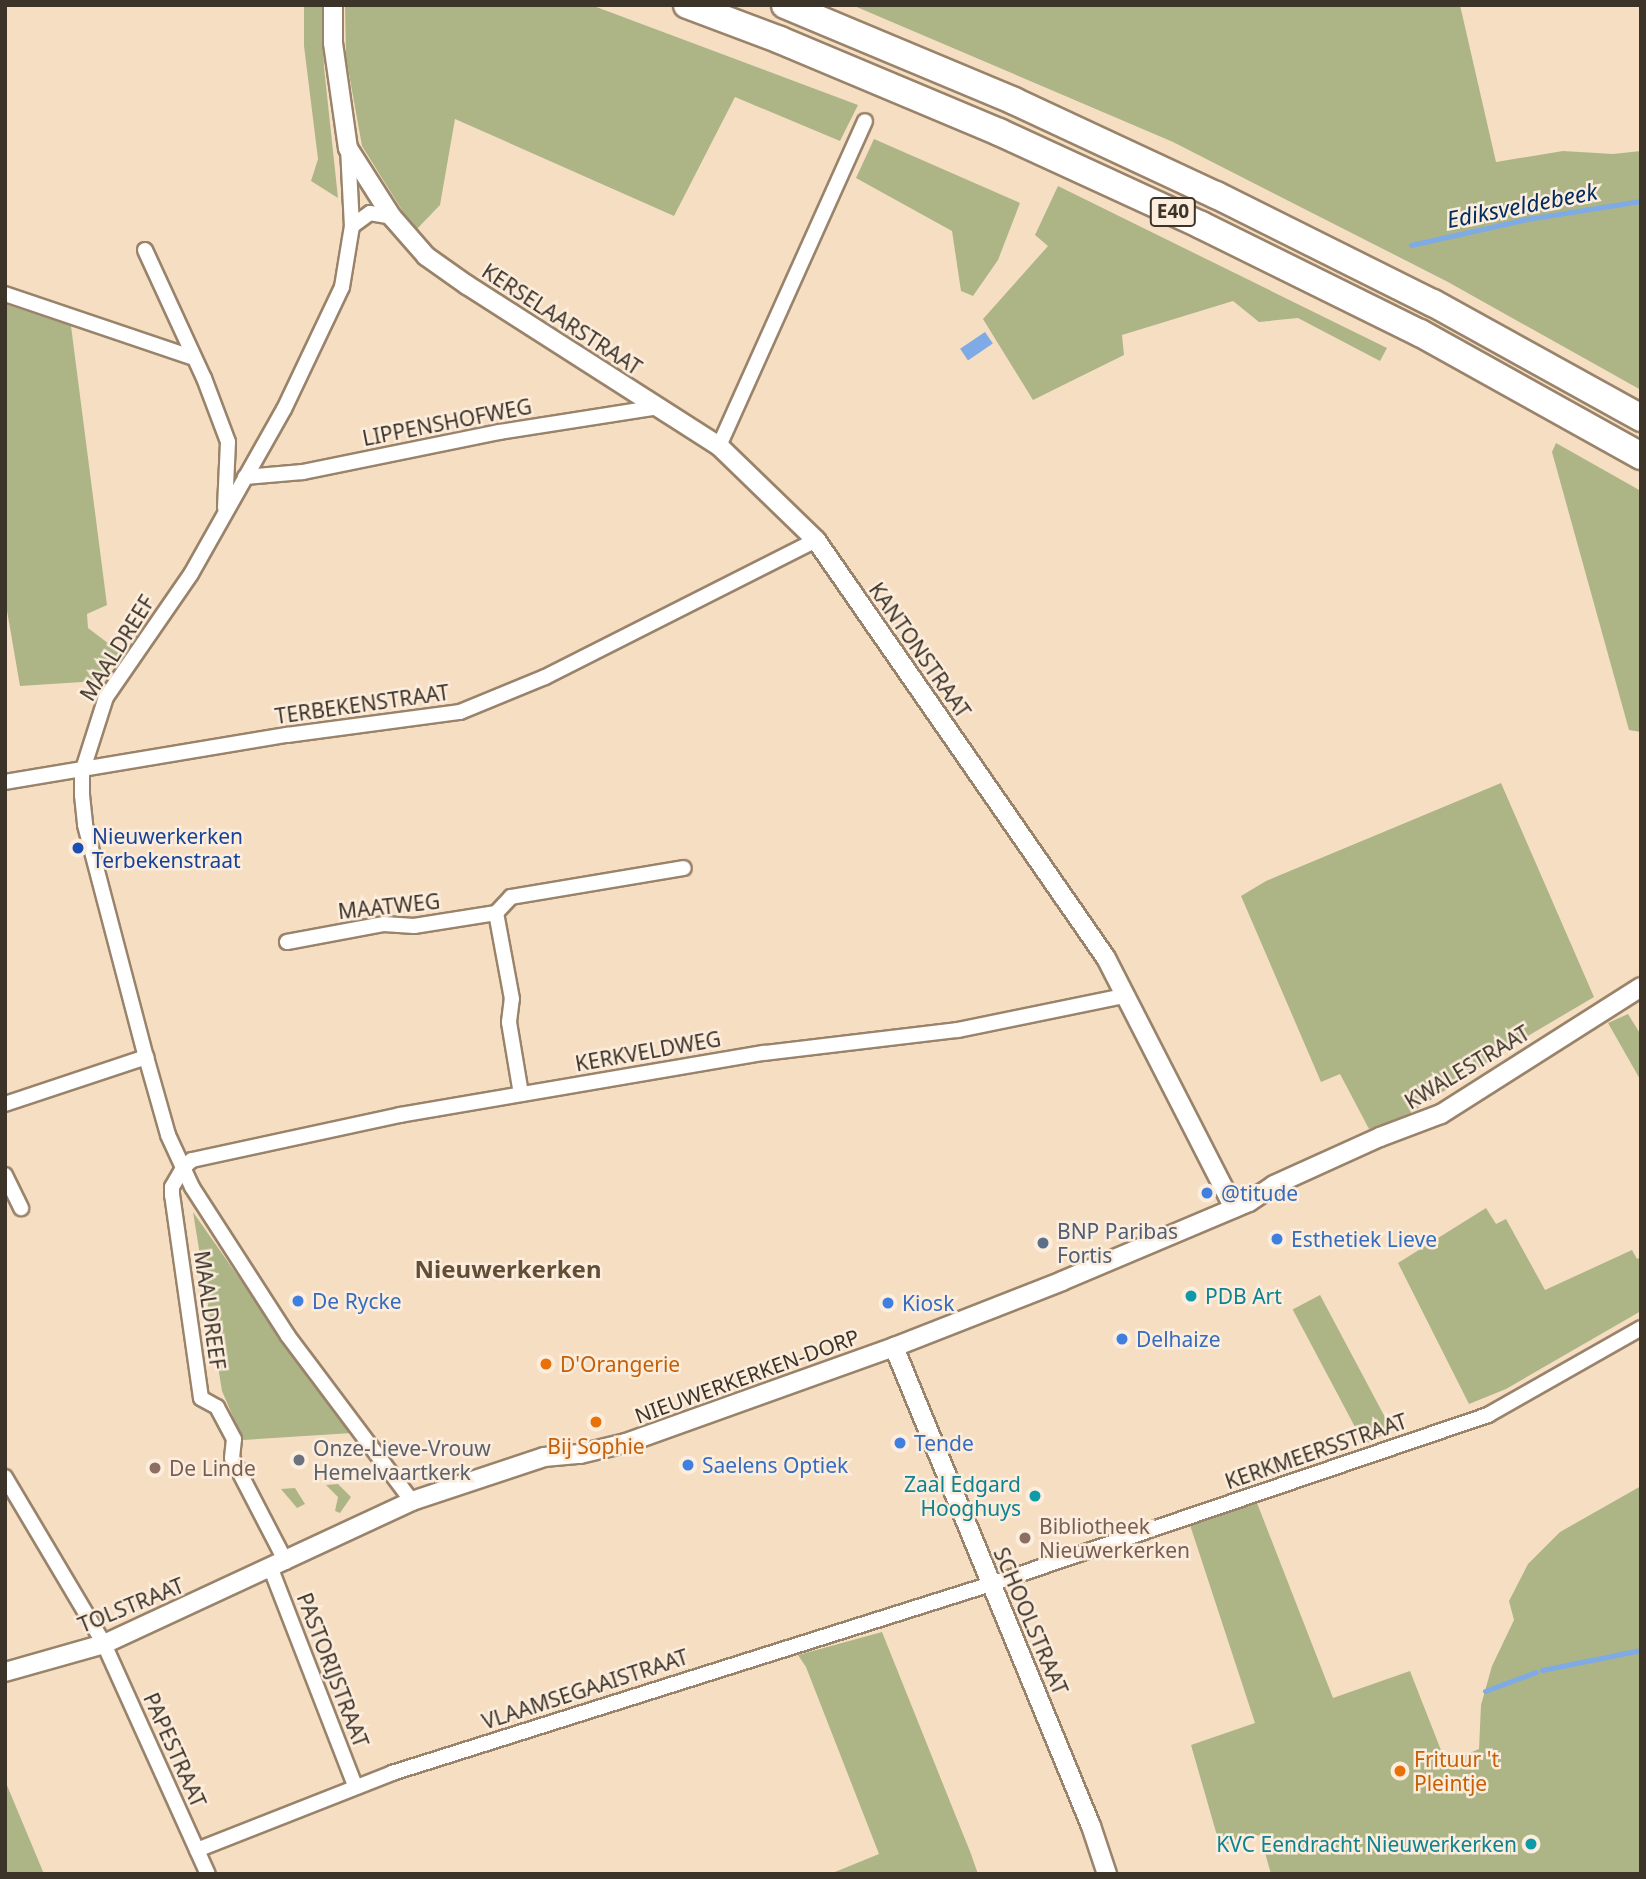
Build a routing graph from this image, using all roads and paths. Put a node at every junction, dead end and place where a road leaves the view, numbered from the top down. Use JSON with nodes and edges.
{"nodes":[{"id":1,"x":333,"y":5,"type":"edge"},
{"id":2,"x":687,"y":5,"type":"edge"},
{"id":3,"x":786,"y":5,"type":"edge"},
{"id":4,"x":865,"y":121,"type":"dead end"},
{"id":5,"x":348,"y":148,"type":"junction"},
{"id":6,"x":392,"y":217,"type":"junction"},
{"id":7,"x":352,"y":226,"type":"junction"},
{"id":8,"x":145,"y":250,"type":"dead end"},
{"id":9,"x":5,"y":295,"type":"edge"},
{"id":10,"x":191,"y":357,"type":"junction"},
{"id":11,"x":658,"y":407,"type":"junction"},
{"id":12,"x":1641,"y":418,"type":"edge"},
{"id":13,"x":719,"y":446,"type":"junction"},
{"id":14,"x":1641,"y":456,"type":"edge"},
{"id":15,"x":245,"y":477,"type":"junction"},
{"id":16,"x":224,"y":513,"type":"junction"},
{"id":17,"x":816,"y":540,"type":"junction"},
{"id":18,"x":82,"y":772,"type":"junction"},
{"id":19,"x":5,"y":782,"type":"edge"},
{"id":20,"x":684,"y":868,"type":"dead end"},
{"id":21,"x":496,"y":913,"type":"junction"},
{"id":22,"x":287,"y":942,"type":"dead end"},
{"id":23,"x":1639,"y":993,"type":"edge"},
{"id":24,"x":1124,"y":996,"type":"junction"},
{"id":25,"x":146,"y":1057,"type":"junction"},
{"id":26,"x":521,"y":1094,"type":"junction"},
{"id":27,"x":5,"y":1104,"type":"edge"},
{"id":28,"x":183,"y":1168,"type":"junction"},
{"id":29,"x":5,"y":1175,"type":"edge"},
{"id":30,"x":21,"y":1208,"type":"dead end"},
{"id":31,"x":1234,"y":1208,"type":"junction"},
{"id":32,"x":1641,"y":1328,"type":"edge"},
{"id":33,"x":894,"y":1347,"type":"junction"},
{"id":34,"x":5,"y":1477,"type":"edge"},
{"id":35,"x":412,"y":1501,"type":"junction"},
{"id":36,"x":279,"y":1566,"type":"junction"},
{"id":37,"x":991,"y":1584,"type":"junction"},
{"id":38,"x":104,"y":1644,"type":"junction"},
{"id":39,"x":5,"y":1672,"type":"edge"},
{"id":40,"x":355,"y":1786,"type":"junction"},
{"id":41,"x":197,"y":1850,"type":"junction"},
{"id":42,"x":208,"y":1874,"type":"edge"},
{"id":43,"x":1107,"y":1874,"type":"edge"}],
"edges":[{"from":1,"to":5,"type":"street"},
{"from":2,"to":14,"type":"highway","number":"E40"},
{"from":3,"to":12,"type":"highway","number":"E40"},
{"from":4,"to":13,"type":"street"},
{"from":5,"to":6,"type":"street","name":"KERSELAARSTRAAT"},
{"from":5,"to":7,"type":"street"},
{"from":6,"to":7,"type":"street"},
{"from":6,"to":11,"type":"street","name":"KERSELAARSTRAAT"},
{"from":7,"to":15,"type":"street"},
{"from":8,"to":10,"type":"street","name":"MAALDREEF"},
{"from":9,"to":10,"type":"street"},
{"from":10,"to":16,"type":"street","name":"MAALDREEF"},
{"from":11,"to":13,"type":"street","name":"KERSELAARSTRAAT"},
{"from":11,"to":15,"type":"street","name":"LIPPENSHOFWEG"},
{"from":13,"to":17,"type":"street","name":"KANTONSTRAAT"},
{"from":15,"to":16,"type":"street"},
{"from":16,"to":18,"type":"street","name":"MAALDREEF"},
{"from":17,"to":18,"type":"street","name":"TERBEKENSTRAAT"},
{"from":17,"to":24,"type":"street","name":"KANTONSTRAAT"},
{"from":18,"to":19,"type":"street","name":"TERBEKENSTRAAT"},
{"from":18,"to":25,"type":"street","name":"MAALDREEF"},
{"from":20,"to":21,"type":"street","name":"MAATWEG"},
{"from":21,"to":22,"type":"street","name":"MAATWEG"},
{"from":21,"to":26,"type":"street"},
{"from":23,"to":31,"type":"street","name":"KWALESTRAAT"},
{"from":24,"to":26,"type":"street","name":"KERKVELDWEG"},
{"from":24,"to":31,"type":"street","name":"KANTONSTRAAT"},
{"from":25,"to":27,"type":"street"},
{"from":25,"to":28,"type":"street","name":"MAALDREEF"},
{"from":26,"to":28,"type":"street","name":"KERKVELDWEG"},
{"from":28,"to":35,"type":"street","name":"MAALDREEF"},
{"from":28,"to":36,"type":"street","name":"MAALDREEF"},
{"from":29,"to":30,"type":"street"},
{"from":31,"to":33,"type":"street","name":"NIEUWERKERKEN-DORP"},
{"from":32,"to":37,"type":"street","name":"KERKMEERSSTRAAT"},
{"from":33,"to":35,"type":"street","name":"NIEUWERKERKEN-DORP"},
{"from":33,"to":37,"type":"street","name":"SCHOOLSTRAAT"},
{"from":34,"to":38,"type":"street","name":"PAPESTRAAT"},
{"from":35,"to":36,"type":"street","name":"NIEUWERKERKEN-DORP"},
{"from":36,"to":38,"type":"street","name":"TOLSTRAAT"},
{"from":36,"to":40,"type":"street","name":"PASTORIJSTRAAT"},
{"from":37,"to":40,"type":"street","name":"VLAAMSEGAAISTRAAT"},
{"from":37,"to":43,"type":"street","name":"SCHOOLSTRAAT"},
{"from":38,"to":39,"type":"street","name":"TOLSTRAAT"},
{"from":38,"to":41,"type":"street","name":"PAPESTRAAT"},
{"from":40,"to":41,"type":"street","name":"VLAAMSEGAAISTRAAT"},
{"from":41,"to":42,"type":"street","name":"PAPESTRAAT"}]}
